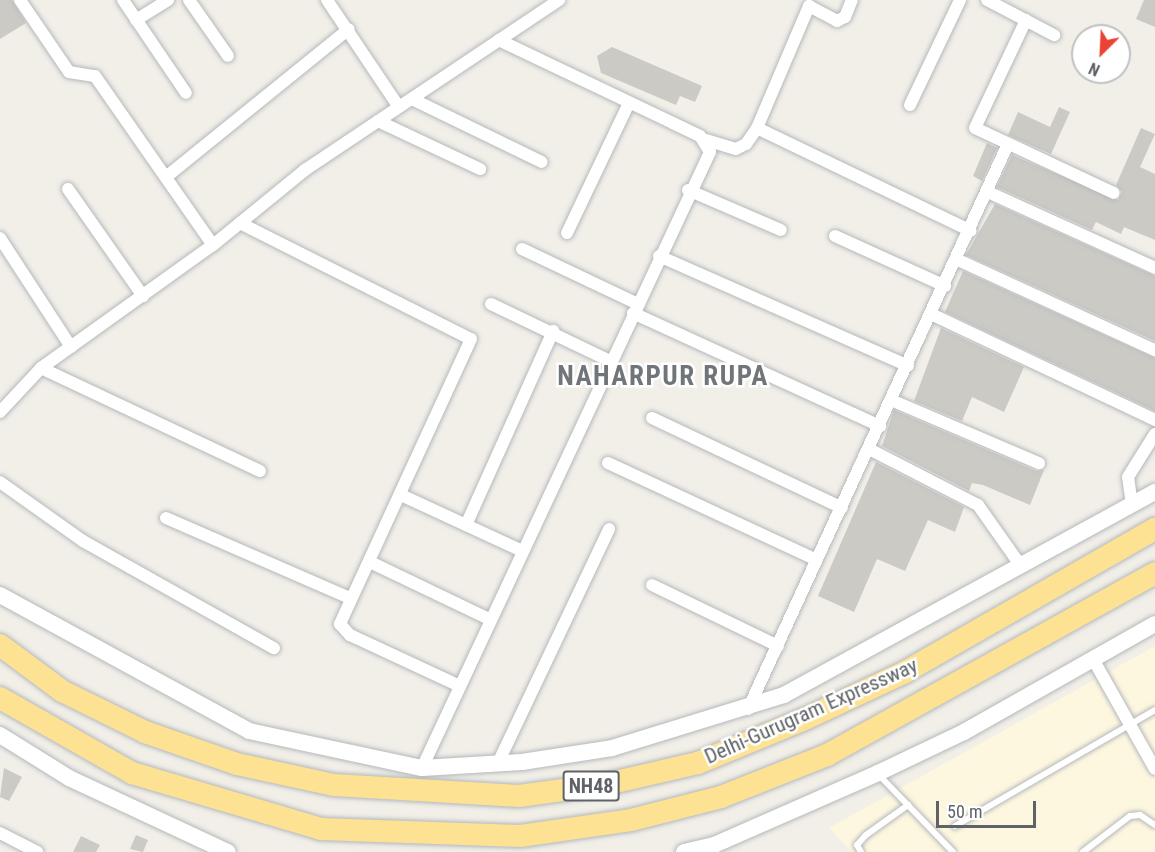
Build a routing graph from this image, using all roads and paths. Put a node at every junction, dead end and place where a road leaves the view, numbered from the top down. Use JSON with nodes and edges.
{"nodes":[{"id":1,"x":20,"y":0,"type":"edge"},
{"id":2,"x":123,"y":0,"type":"edge"},
{"id":3,"x":168,"y":0,"type":"edge"},
{"id":4,"x":189,"y":0,"type":"edge"},
{"id":5,"x":327,"y":0,"type":"edge"},
{"id":6,"x":559,"y":0,"type":"edge"},
{"id":7,"x":852,"y":0,"type":"edge"},
{"id":8,"x":960,"y":0,"type":"edge"},
{"id":9,"x":987,"y":0,"type":"edge"},
{"id":10,"x":136,"y":20,"type":"junction"},
{"id":11,"x":1026,"y":20,"type":"junction"},
{"id":12,"x":349,"y":29,"type":"junction"},
{"id":13,"x":1054,"y":35,"type":"dead end"},
{"id":14,"x":499,"y":40,"type":"junction"},
{"id":15,"x":228,"y":56,"type":"dead end"},
{"id":16,"x":186,"y":93,"type":"dead end"},
{"id":17,"x":412,"y":99,"type":"junction"},
{"id":18,"x":629,"y":103,"type":"junction"},
{"id":19,"x":910,"y":105,"type":"dead end"},
{"id":20,"x":399,"y":107,"type":"junction"},
{"id":21,"x":378,"y":121,"type":"junction"},
{"id":22,"x":758,"y":128,"type":"junction"},
{"id":23,"x":706,"y":140,"type":"junction"},
{"id":24,"x":1008,"y":144,"type":"junction"},
{"id":25,"x":542,"y":162,"type":"dead end"},
{"id":26,"x":480,"y":169,"type":"dead end"},
{"id":27,"x":166,"y":177,"type":"junction"},
{"id":28,"x":68,"y":189,"type":"dead end"},
{"id":29,"x":688,"y":190,"type":"junction"},
{"id":30,"x":990,"y":193,"type":"junction"},
{"id":31,"x":1114,"y":193,"type":"dead end"},
{"id":32,"x":240,"y":223,"type":"junction"},
{"id":33,"x":781,"y":230,"type":"dead end"},
{"id":34,"x":971,"y":231,"type":"junction"},
{"id":35,"x":567,"y":233,"type":"dead end"},
{"id":36,"x":835,"y":236,"type":"dead end"},
{"id":37,"x":0,"y":238,"type":"edge"},
{"id":38,"x":213,"y":245,"type":"junction"},
{"id":39,"x":522,"y":249,"type":"dead end"},
{"id":40,"x":659,"y":256,"type":"junction"},
{"id":41,"x":958,"y":260,"type":"junction"},
{"id":42,"x":1155,"y":268,"type":"edge"},
{"id":43,"x":945,"y":286,"type":"junction"},
{"id":44,"x":143,"y":296,"type":"junction"},
{"id":45,"x":491,"y":304,"type":"dead end"},
{"id":46,"x":635,"y":309,"type":"junction"},
{"id":47,"x":932,"y":314,"type":"junction"},
{"id":48,"x":553,"y":331,"type":"junction"},
{"id":49,"x":71,"y":347,"type":"junction"},
{"id":50,"x":1155,"y":350,"type":"edge"},
{"id":51,"x":612,"y":362,"type":"junction"},
{"id":52,"x":908,"y":366,"type":"junction"},
{"id":53,"x":41,"y":368,"type":"junction"},
{"id":54,"x":891,"y":400,"type":"junction"},
{"id":55,"x":0,"y":412,"type":"edge"},
{"id":56,"x":652,"y":418,"type":"dead end"},
{"id":57,"x":1155,"y":420,"type":"edge"},
{"id":58,"x":880,"y":426,"type":"junction"},
{"id":59,"x":1155,"y":434,"type":"edge"},
{"id":60,"x":869,"y":449,"type":"junction"},
{"id":61,"x":608,"y":463,"type":"dead end"},
{"id":62,"x":1038,"y":463,"type":"dead end"},
{"id":63,"x":260,"y":471,"type":"dead end"},
{"id":64,"x":0,"y":482,"type":"edge"},
{"id":65,"x":1155,"y":492,"type":"edge"},
{"id":66,"x":401,"y":495,"type":"junction"},
{"id":67,"x":1132,"y":505,"type":"junction"},
{"id":68,"x":842,"y":508,"type":"junction"},
{"id":69,"x":166,"y":518,"type":"dead end"},
{"id":70,"x":466,"y":525,"type":"junction"},
{"id":71,"x":609,"y":529,"type":"dead end"},
{"id":72,"x":1155,"y":529,"type":"edge"},
{"id":73,"x":522,"y":551,"type":"junction"},
{"id":74,"x":817,"y":560,"type":"junction"},
{"id":75,"x":370,"y":562,"type":"junction"},
{"id":76,"x":1022,"y":566,"type":"junction"},
{"id":77,"x":1155,"y":573,"type":"edge"},
{"id":78,"x":652,"y":585,"type":"dead end"},
{"id":79,"x":0,"y":595,"type":"edge"},
{"id":80,"x":350,"y":598,"type":"junction"},
{"id":81,"x":490,"y":620,"type":"junction"},
{"id":82,"x":1155,"y":624,"type":"edge"},
{"id":83,"x":0,"y":645,"type":"edge"},
{"id":84,"x":778,"y":646,"type":"junction"},
{"id":85,"x":274,"y":648,"type":"dead end"},
{"id":86,"x":1093,"y":659,"type":"junction"},
{"id":87,"x":460,"y":686,"type":"junction"},
{"id":88,"x":0,"y":698,"type":"edge"},
{"id":89,"x":748,"y":710,"type":"junction"},
{"id":90,"x":1155,"y":710,"type":"edge"},
{"id":91,"x":1129,"y":725,"type":"junction"},
{"id":92,"x":0,"y":735,"type":"edge"},
{"id":93,"x":498,"y":763,"type":"junction"},
{"id":94,"x":422,"y":768,"type":"junction"},
{"id":95,"x":1155,"y":769,"type":"edge"},
{"id":96,"x":878,"y":773,"type":"junction"},
{"id":97,"x":908,"y":805,"type":"junction"},
{"id":98,"x":1155,"y":825,"type":"edge"},
{"id":99,"x":955,"y":826,"type":"dead end"},
{"id":100,"x":1,"y":835,"type":"edge"},
{"id":101,"x":37,"y":852,"type":"edge"},
{"id":102,"x":228,"y":852,"type":"edge"},
{"id":103,"x":684,"y":852,"type":"edge"},
{"id":104,"x":861,"y":852,"type":"edge"},
{"id":105,"x":953,"y":852,"type":"edge"},
{"id":106,"x":1083,"y":852,"type":"edge"}],
"edges":[{"from":1,"to":27,"type":"street"},
{"from":2,"to":10,"type":"street"},
{"from":3,"to":10,"type":"street"},
{"from":4,"to":15,"type":"street"},
{"from":5,"to":12,"type":"street"},
{"from":6,"to":14,"type":"street"},
{"from":7,"to":22,"type":"street"},
{"from":8,"to":19,"type":"street"},
{"from":9,"to":11,"type":"street"},
{"from":10,"to":16,"type":"street"},
{"from":11,"to":13,"type":"street"},
{"from":11,"to":24,"type":"street"},
{"from":12,"to":20,"type":"street"},
{"from":12,"to":27,"type":"street"},
{"from":14,"to":17,"type":"street"},
{"from":14,"to":18,"type":"street"},
{"from":17,"to":20,"type":"street"},
{"from":17,"to":25,"type":"street"},
{"from":18,"to":23,"type":"street"},
{"from":18,"to":35,"type":"street"},
{"from":20,"to":21,"type":"street"},
{"from":21,"to":26,"type":"street"},
{"from":21,"to":32,"type":"street"},
{"from":22,"to":23,"type":"street"},
{"from":22,"to":34,"type":"street"},
{"from":23,"to":29,"type":"street"},
{"from":24,"to":30,"type":"street"},
{"from":24,"to":31,"type":"street"},
{"from":27,"to":38,"type":"street"},
{"from":28,"to":44,"type":"street"},
{"from":29,"to":33,"type":"street"},
{"from":29,"to":40,"type":"street"},
{"from":30,"to":34,"type":"street"},
{"from":30,"to":42,"type":"street"},
{"from":32,"to":38,"type":"street"},
{"from":32,"to":66,"type":"street"},
{"from":34,"to":41,"type":"street"},
{"from":36,"to":43,"type":"street"},
{"from":37,"to":49,"type":"street"},
{"from":38,"to":44,"type":"street"},
{"from":39,"to":46,"type":"street"},
{"from":40,"to":46,"type":"street"},
{"from":40,"to":52,"type":"street"},
{"from":41,"to":43,"type":"street"},
{"from":41,"to":50,"type":"street"},
{"from":43,"to":47,"type":"street"},
{"from":44,"to":49,"type":"street"},
{"from":45,"to":48,"type":"street"},
{"from":46,"to":51,"type":"street"},
{"from":46,"to":58,"type":"street"},
{"from":47,"to":52,"type":"street"},
{"from":47,"to":57,"type":"street"},
{"from":48,"to":51,"type":"street"},
{"from":48,"to":70,"type":"street"},
{"from":49,"to":53,"type":"street"},
{"from":51,"to":73,"type":"street"},
{"from":52,"to":54,"type":"street"},
{"from":53,"to":55,"type":"street"},
{"from":53,"to":63,"type":"street"},
{"from":54,"to":58,"type":"street"},
{"from":54,"to":62,"type":"street"},
{"from":56,"to":68,"type":"street"},
{"from":58,"to":60,"type":"street"},
{"from":59,"to":67,"type":"street"},
{"from":60,"to":68,"type":"street"},
{"from":60,"to":76,"type":"street"},
{"from":61,"to":74,"type":"street"},
{"from":64,"to":85,"type":"street"},
{"from":65,"to":67,"type":"main road"},
{"from":66,"to":70,"type":"street"},
{"from":66,"to":75,"type":"street"},
{"from":67,"to":76,"type":"main road"},
{"from":68,"to":74,"type":"street"},
{"from":69,"to":80,"type":"street"},
{"from":70,"to":73,"type":"street"},
{"from":71,"to":93,"type":"street"},
{"from":72,"to":83,"type":"highway","name":"Delhi-Gurugram Expressway","number":"NH48"},
{"from":73,"to":81,"type":"street"},
{"from":74,"to":84,"type":"street"},
{"from":75,"to":80,"type":"street"},
{"from":75,"to":81,"type":"street"},
{"from":76,"to":89,"type":"main road"},
{"from":77,"to":88,"type":"highway","name":"Delhi-Gurugram Expressway","number":"NH48"},
{"from":78,"to":84,"type":"street"},
{"from":79,"to":94,"type":"main road"},
{"from":80,"to":87,"type":"street"},
{"from":81,"to":87,"type":"street"},
{"from":82,"to":86,"type":"main road"},
{"from":84,"to":89,"type":"street"},
{"from":86,"to":91,"type":"street"},
{"from":86,"to":96,"type":"main road"},
{"from":87,"to":94,"type":"street"},
{"from":89,"to":93,"type":"main road"},
{"from":90,"to":91,"type":"lane"},
{"from":91,"to":95,"type":"street"},
{"from":91,"to":99,"type":"lane"},
{"from":92,"to":102,"type":"main road"},
{"from":93,"to":94,"type":"main road"},
{"from":96,"to":97,"type":"lane"},
{"from":96,"to":103,"type":"main road"},
{"from":97,"to":104,"type":"lane"},
{"from":97,"to":105,"type":"lane"},
{"from":98,"to":106,"type":"lane"},
{"from":100,"to":101,"type":"street"}]}
